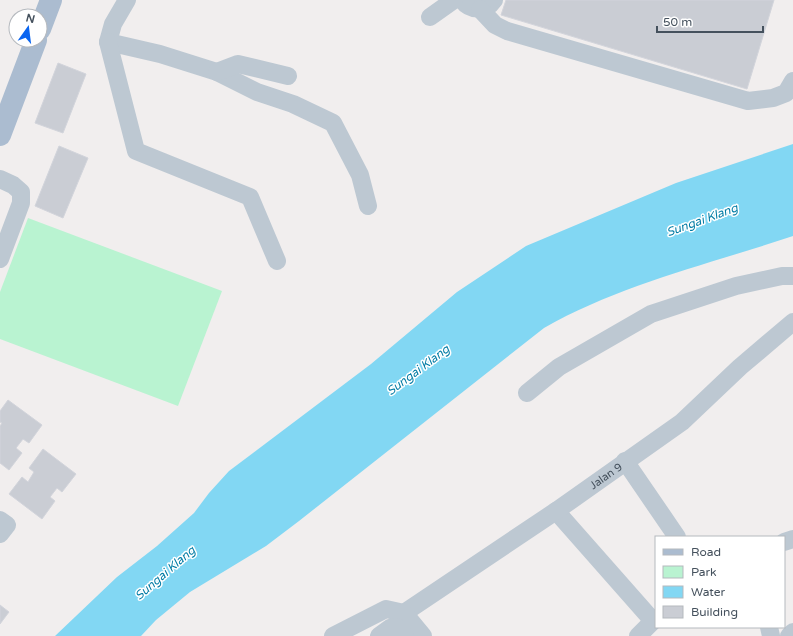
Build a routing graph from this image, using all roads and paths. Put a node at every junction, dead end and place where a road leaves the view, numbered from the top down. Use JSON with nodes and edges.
{"nodes":[{"id":1,"x":128,"y":0,"type":"edge"},
{"id":2,"x":454,"y":0,"type":"edge"},
{"id":3,"x":462,"y":0,"type":"edge"},
{"id":4,"x":487,"y":4,"type":"edge"},
{"id":5,"x":430,"y":17,"type":"dead end"},
{"id":6,"x":108,"y":42,"type":"junction"},
{"id":7,"x":33,"y":48,"type":"edge"},
{"id":8,"x":217,"y":72,"type":"junction"},
{"id":9,"x":288,"y":76,"type":"dead end"},
{"id":10,"x":793,"y":81,"type":"edge"},
{"id":11,"x":0,"y":136,"type":"edge"},
{"id":12,"x":0,"y":179,"type":"edge"},
{"id":13,"x":368,"y":206,"type":"dead end"},
{"id":14,"x":0,"y":259,"type":"edge"},
{"id":15,"x":277,"y":261,"type":"dead end"},
{"id":16,"x":793,"y":276,"type":"edge"},
{"id":17,"x":793,"y":322,"type":"edge"},
{"id":18,"x":527,"y":393,"type":"dead end"},
{"id":19,"x":625,"y":461,"type":"junction"},
{"id":20,"x":556,"y":511,"type":"junction"},
{"id":21,"x":0,"y":520,"type":"edge"},
{"id":22,"x":0,"y":534,"type":"edge"},
{"id":23,"x":676,"y":536,"type":"edge"},
{"id":24,"x":404,"y":613,"type":"junction"},
{"id":25,"x":654,"y":620,"type":"edge"},
{"id":26,"x":793,"y":632,"type":"edge"},
{"id":27,"x":333,"y":636,"type":"edge"},
{"id":28,"x":379,"y":636,"type":"edge"},
{"id":29,"x":405,"y":636,"type":"edge"},
{"id":30,"x":423,"y":636,"type":"edge"},
{"id":31,"x":638,"y":636,"type":"edge"},
{"id":32,"x":789,"y":636,"type":"edge"}],
"edges":[{"from":1,"to":6,"type":"street"},
{"from":2,"to":5,"type":"street"},
{"from":3,"to":4,"type":"street"},
{"from":4,"to":10,"type":"street"},
{"from":6,"to":8,"type":"street"},
{"from":6,"to":15,"type":"street"},
{"from":7,"to":11,"type":"main road"},
{"from":8,"to":9,"type":"street"},
{"from":8,"to":13,"type":"street"},
{"from":12,"to":14,"type":"street"},
{"from":16,"to":18,"type":"street"},
{"from":17,"to":19,"type":"street","name":"Jalan 9"},
{"from":19,"to":20,"type":"street","name":"Jalan 9"},
{"from":19,"to":23,"type":"street"},
{"from":20,"to":24,"type":"street","name":"Jalan 9"},
{"from":20,"to":25,"type":"street"},
{"from":21,"to":22,"type":"street"},
{"from":24,"to":27,"type":"street"},
{"from":24,"to":30,"type":"street"},
{"from":25,"to":31,"type":"street"},
{"from":26,"to":32,"type":"street"},
{"from":28,"to":29,"type":"street"}]}
